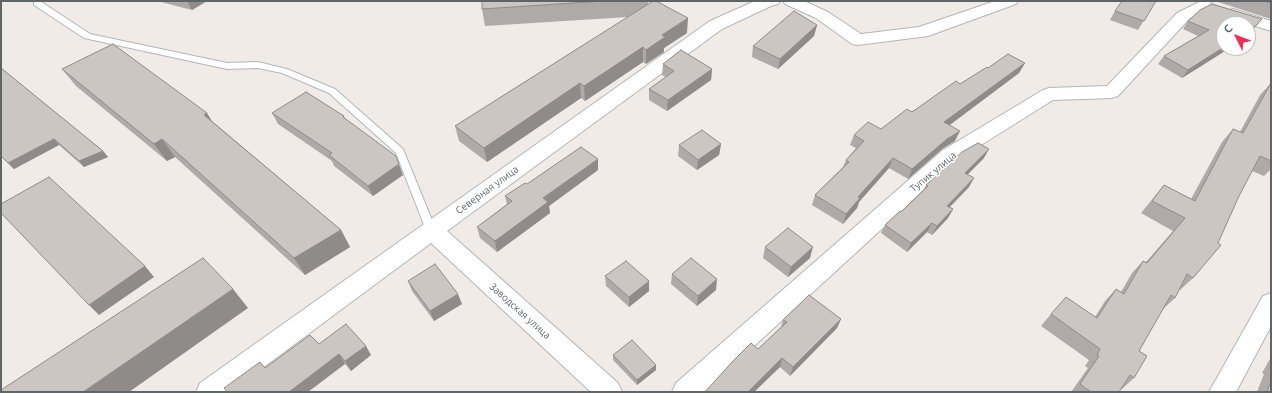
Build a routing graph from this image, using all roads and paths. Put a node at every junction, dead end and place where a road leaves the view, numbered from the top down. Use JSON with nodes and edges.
{"nodes":[{"id":1,"x":772,"y":1,"type":"edge"},
{"id":2,"x":791,"y":1,"type":"edge"},
{"id":3,"x":1010,"y":1,"type":"edge"},
{"id":4,"x":37,"y":3,"type":"dead end"},
{"id":5,"x":1199,"y":3,"type":"edge"},
{"id":6,"x":1271,"y":26,"type":"edge"},
{"id":7,"x":431,"y":230,"type":"junction"},
{"id":8,"x":1271,"y":303,"type":"edge"},
{"id":9,"x":209,"y":392,"type":"edge"},
{"id":10,"x":609,"y":392,"type":"edge"},
{"id":11,"x":685,"y":392,"type":"edge"},
{"id":12,"x":1222,"y":392,"type":"edge"}],
"edges":[{"from":1,"to":7,"type":"street","name":"Северная улица"},
{"from":2,"to":3,"type":"street"},
{"from":4,"to":7,"type":"lane"},
{"from":5,"to":6,"type":"street"},
{"from":5,"to":11,"type":"street","name":"Тупик улица"},
{"from":7,"to":9,"type":"street","name":"Северная улица"},
{"from":7,"to":10,"type":"street","name":"Заводская улица"},
{"from":8,"to":12,"type":"street"}]}
